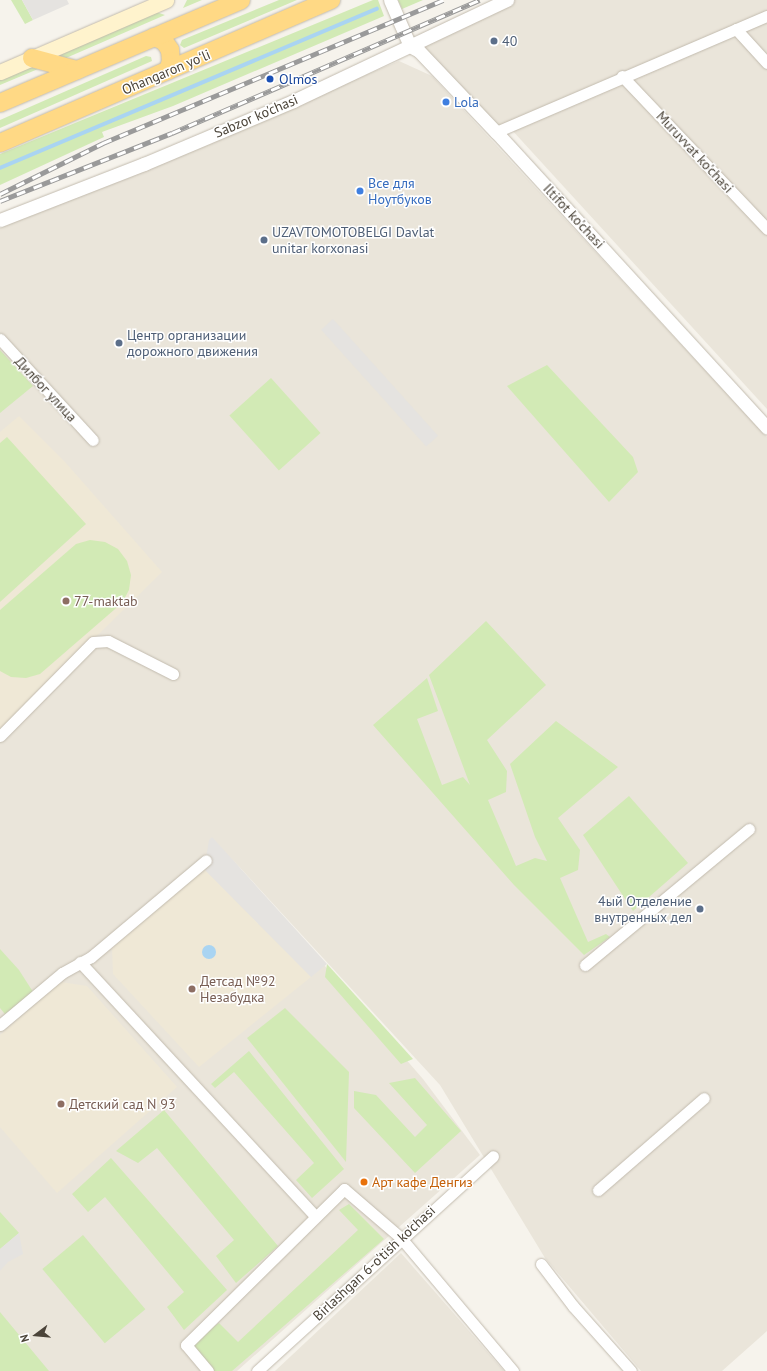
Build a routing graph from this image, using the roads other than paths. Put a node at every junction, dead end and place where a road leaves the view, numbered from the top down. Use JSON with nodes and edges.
{"nodes":[{"id":1,"x":166,"y":0,"type":"edge"},
{"id":2,"x":241,"y":0,"type":"edge"},
{"id":3,"x":331,"y":0,"type":"edge"},
{"id":4,"x":390,"y":0,"type":"edge"},
{"id":5,"x":507,"y":0,"type":"edge"},
{"id":6,"x":767,"y":16,"type":"edge"},
{"id":7,"x":736,"y":29,"type":"junction"},
{"id":8,"x":154,"y":37,"type":"junction"},
{"id":9,"x":410,"y":46,"type":"junction"},
{"id":10,"x":32,"y":58,"type":"junction"},
{"id":11,"x":767,"y":63,"type":"edge"},
{"id":12,"x":78,"y":70,"type":"junction"},
{"id":13,"x":168,"y":71,"type":"junction"},
{"id":14,"x":0,"y":72,"type":"edge"},
{"id":15,"x":622,"y":76,"type":"junction"},
{"id":16,"x":0,"y":103,"type":"edge"},
{"id":17,"x":496,"y":132,"type":"junction"},
{"id":18,"x":0,"y":143,"type":"edge"},
{"id":19,"x":0,"y":220,"type":"edge"},
{"id":20,"x":767,"y":229,"type":"edge"},
{"id":21,"x":0,"y":339,"type":"edge"},
{"id":22,"x":767,"y":428,"type":"edge"},
{"id":23,"x":93,"y":440,"type":"dead end"},
{"id":24,"x":173,"y":674,"type":"dead end"},
{"id":25,"x":0,"y":736,"type":"edge"},
{"id":26,"x":748,"y":829,"type":"dead end"},
{"id":27,"x":206,"y":860,"type":"dead end"},
{"id":28,"x":80,"y":962,"type":"junction"},
{"id":29,"x":585,"y":965,"type":"dead end"},
{"id":30,"x":0,"y":1025,"type":"edge"},
{"id":31,"x":704,"y":1098,"type":"dead end"},
{"id":32,"x":493,"y":1156,"type":"dead end"},
{"id":33,"x":598,"y":1190,"type":"dead end"},
{"id":34,"x":315,"y":1216,"type":"junction"},
{"id":35,"x":401,"y":1238,"type":"junction"},
{"id":36,"x":541,"y":1264,"type":"dead end"},
{"id":37,"x":208,"y":1371,"type":"edge"},
{"id":38,"x":257,"y":1371,"type":"edge"},
{"id":39,"x":513,"y":1371,"type":"edge"},
{"id":40,"x":631,"y":1371,"type":"edge"}],
"edges":[{"from":1,"to":10,"type":"main road"},
{"from":2,"to":8,"type":"highway"},
{"from":3,"to":13,"type":"highway","name":"Ohangaron yoʻli"},
{"from":4,"to":9,"type":"street","name":"Iltifot ko'chasi"},
{"from":5,"to":9,"type":"street","name":"Sabzor ko'chasi"},
{"from":6,"to":7,"type":"street"},
{"from":7,"to":11,"type":"street"},
{"from":7,"to":15,"type":"street"},
{"from":8,"to":12,"type":"highway"},
{"from":8,"to":13,"type":"highway"},
{"from":9,"to":17,"type":"street","name":"Iltifot ko'chasi"},
{"from":9,"to":19,"type":"street","name":"Sabzor ko'chasi"},
{"from":10,"to":12,"type":"highway"},
{"from":10,"to":14,"type":"main road"},
{"from":12,"to":16,"type":"highway"},
{"from":13,"to":18,"type":"highway","name":"Ohangaron yoʻli"},
{"from":15,"to":17,"type":"street"},
{"from":15,"to":20,"type":"street","name":"Muruvvat ko'chasi"},
{"from":17,"to":22,"type":"street","name":"Iltifot ko'chasi"},
{"from":21,"to":23,"type":"street","name":"Дилбог улица"},
{"from":24,"to":25,"type":"street"},
{"from":26,"to":29,"type":"street"},
{"from":27,"to":28,"type":"street"},
{"from":28,"to":30,"type":"street"},
{"from":28,"to":34,"type":"street"},
{"from":31,"to":33,"type":"street"},
{"from":32,"to":35,"type":"street","name":"Birlashgan 6-o'tish ko'chasi"},
{"from":34,"to":35,"type":"street"},
{"from":34,"to":37,"type":"street"},
{"from":35,"to":38,"type":"street","name":"Birlashgan 6-o'tish ko'chasi"},
{"from":35,"to":39,"type":"street"},
{"from":36,"to":40,"type":"street"}]}
